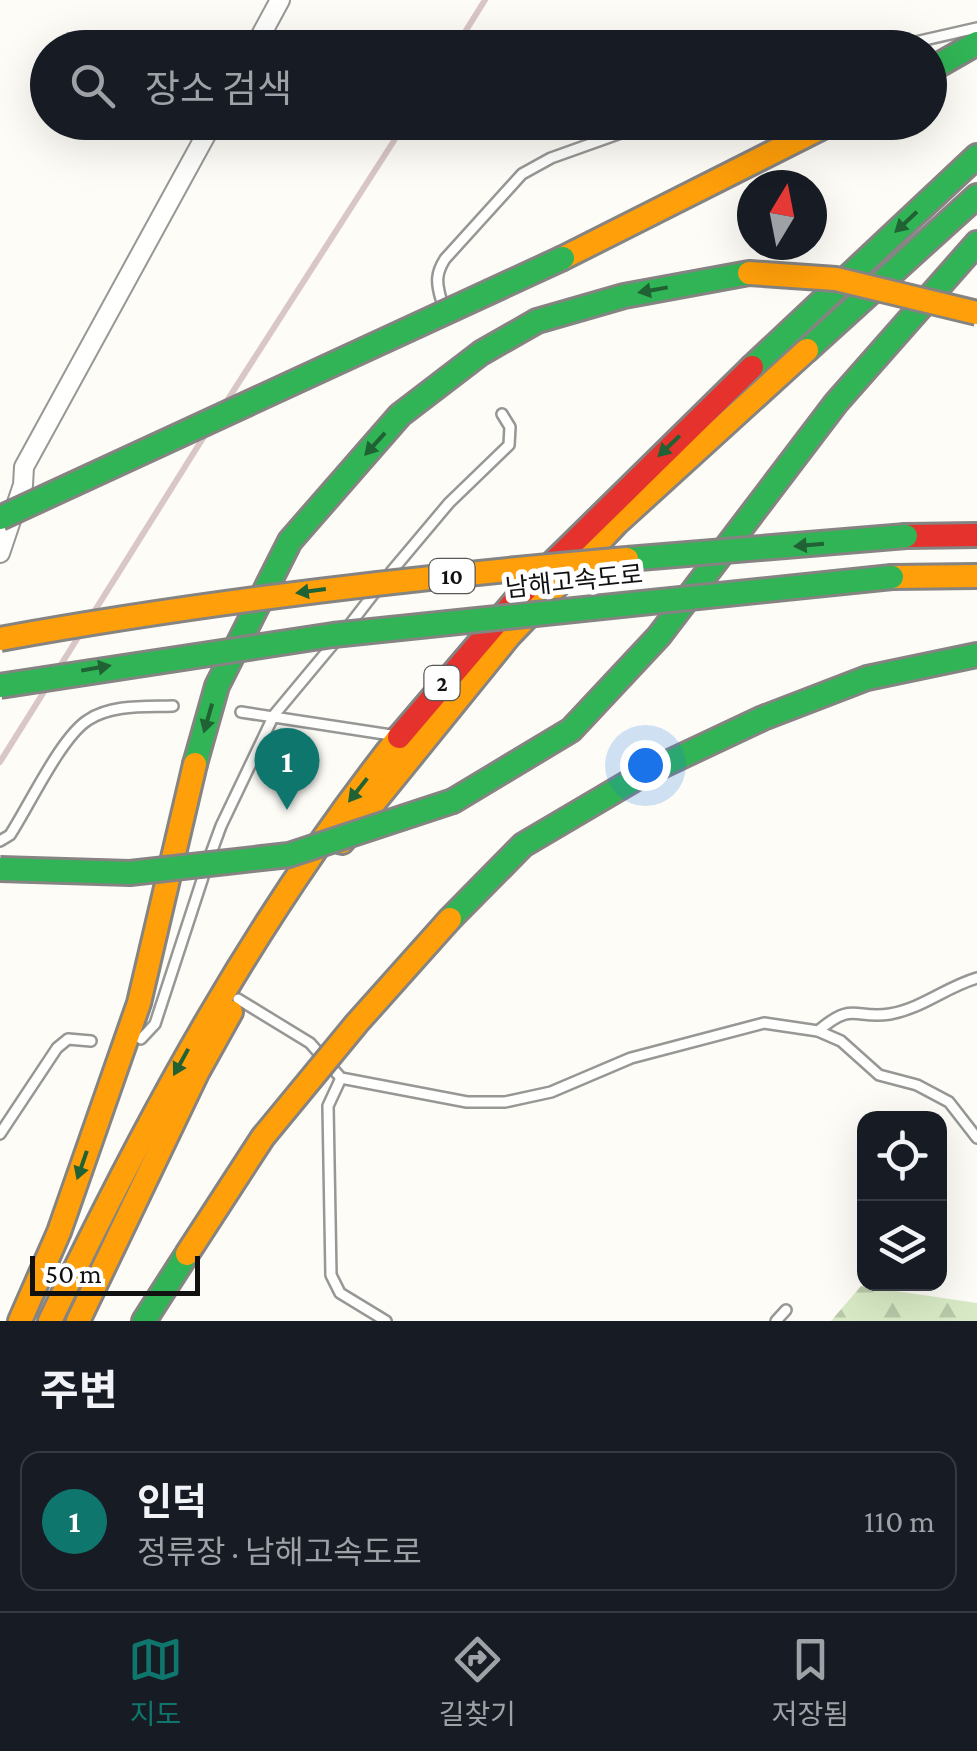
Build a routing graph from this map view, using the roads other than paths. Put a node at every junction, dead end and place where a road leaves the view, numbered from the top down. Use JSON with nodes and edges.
{"nodes":[{"id":1,"x":280,"y":0,"type":"edge"},
{"id":2,"x":977,"y":28,"type":"edge"},
{"id":3,"x":264,"y":30,"type":"edge"},
{"id":4,"x":947,"y":35,"type":"edge"},
{"id":5,"x":977,"y":43,"type":"edge"},
{"id":6,"x":947,"y":60,"type":"edge"},
{"id":7,"x":203,"y":140,"type":"edge"},
{"id":8,"x":602,"y":140,"type":"edge"},
{"id":9,"x":796,"y":140,"type":"edge"},
{"id":10,"x":977,"y":156,"type":"edge"},
{"id":11,"x":977,"y":196,"type":"edge"},
{"id":12,"x":977,"y":243,"type":"edge"},
{"id":13,"x":441,"y":298,"type":"dead end"},
{"id":14,"x":977,"y":313,"type":"edge"},
{"id":15,"x":502,"y":414,"type":"dead end"},
{"id":16,"x":0,"y":518,"type":"edge"},
{"id":17,"x":977,"y":535,"type":"edge"},
{"id":18,"x":0,"y":553,"type":"edge"},
{"id":19,"x":977,"y":576,"type":"edge"},
{"id":20,"x":0,"y":640,"type":"edge"},
{"id":21,"x":977,"y":655,"type":"edge"},
{"id":22,"x":0,"y":686,"type":"edge"},
{"id":23,"x":172,"y":706,"type":"dead end"},
{"id":24,"x":242,"y":712,"type":"dead end"},
{"id":25,"x":274,"y":715,"type":"junction"},
{"id":26,"x":399,"y":737,"type":"junction"},
{"id":27,"x":0,"y":842,"type":"edge"},
{"id":28,"x":0,"y":869,"type":"edge"},
{"id":29,"x":977,"y":978,"type":"edge"},
{"id":30,"x":238,"y":999,"type":"junction"},
{"id":31,"x":818,"y":1031,"type":"junction"},
{"id":32,"x":91,"y":1040,"type":"dead end"},
{"id":33,"x":141,"y":1040,"type":"dead end"},
{"id":34,"x":341,"y":1078,"type":"junction"},
{"id":35,"x":0,"y":1134,"type":"edge"},
{"id":36,"x":977,"y":1138,"type":"edge"},
{"id":37,"x":786,"y":1310,"type":"dead end"},
{"id":38,"x":20,"y":1321,"type":"edge"},
{"id":39,"x":50,"y":1321,"type":"edge"},
{"id":40,"x":78,"y":1321,"type":"edge"},
{"id":41,"x":144,"y":1321,"type":"edge"},
{"id":42,"x":386,"y":1321,"type":"edge"},
{"id":43,"x":776,"y":1321,"type":"edge"}],
"edges":[{"from":1,"to":3,"type":"street"},
{"from":2,"to":4,"type":"lane"},
{"from":5,"to":6,"type":"main road"},
{"from":7,"to":18,"type":"street"},
{"from":8,"to":13,"type":"lane"},
{"from":9,"to":16,"type":"main road","bridge":true},
{"from":10,"to":26,"type":"main road","number":"2","one_way":true},
{"from":11,"to":30,"type":"main road","number":"2"},
{"from":12,"to":28,"type":"main road","bridge":true},
{"from":14,"to":38,"type":"main road","one_way":true,"bridge":true},
{"from":15,"to":25,"type":"lane"},
{"from":17,"to":20,"type":"main road","name":"남해고속도로","number":"10","one_way":true,"bridge":true},
{"from":22,"to":19,"type":"main road","name":"남해고속도로","number":"10","one_way":true,"bridge":true},
{"from":21,"to":41,"type":"main road","bridge":true},
{"from":23,"to":27,"type":"lane"},
{"from":24,"to":25,"type":"lane"},
{"from":25,"to":26,"type":"lane"},
{"from":25,"to":33,"type":"lane"},
{"from":26,"to":39,"type":"main road","number":"2","one_way":true},
{"from":29,"to":31,"type":"lane"},
{"from":30,"to":34,"type":"lane"},
{"from":30,"to":40,"type":"main road","number":"2"},
{"from":31,"to":34,"type":"lane"},
{"from":31,"to":36,"type":"lane"},
{"from":32,"to":35,"type":"lane"},
{"from":34,"to":42,"type":"lane"},
{"from":37,"to":43,"type":"lane"}]}
